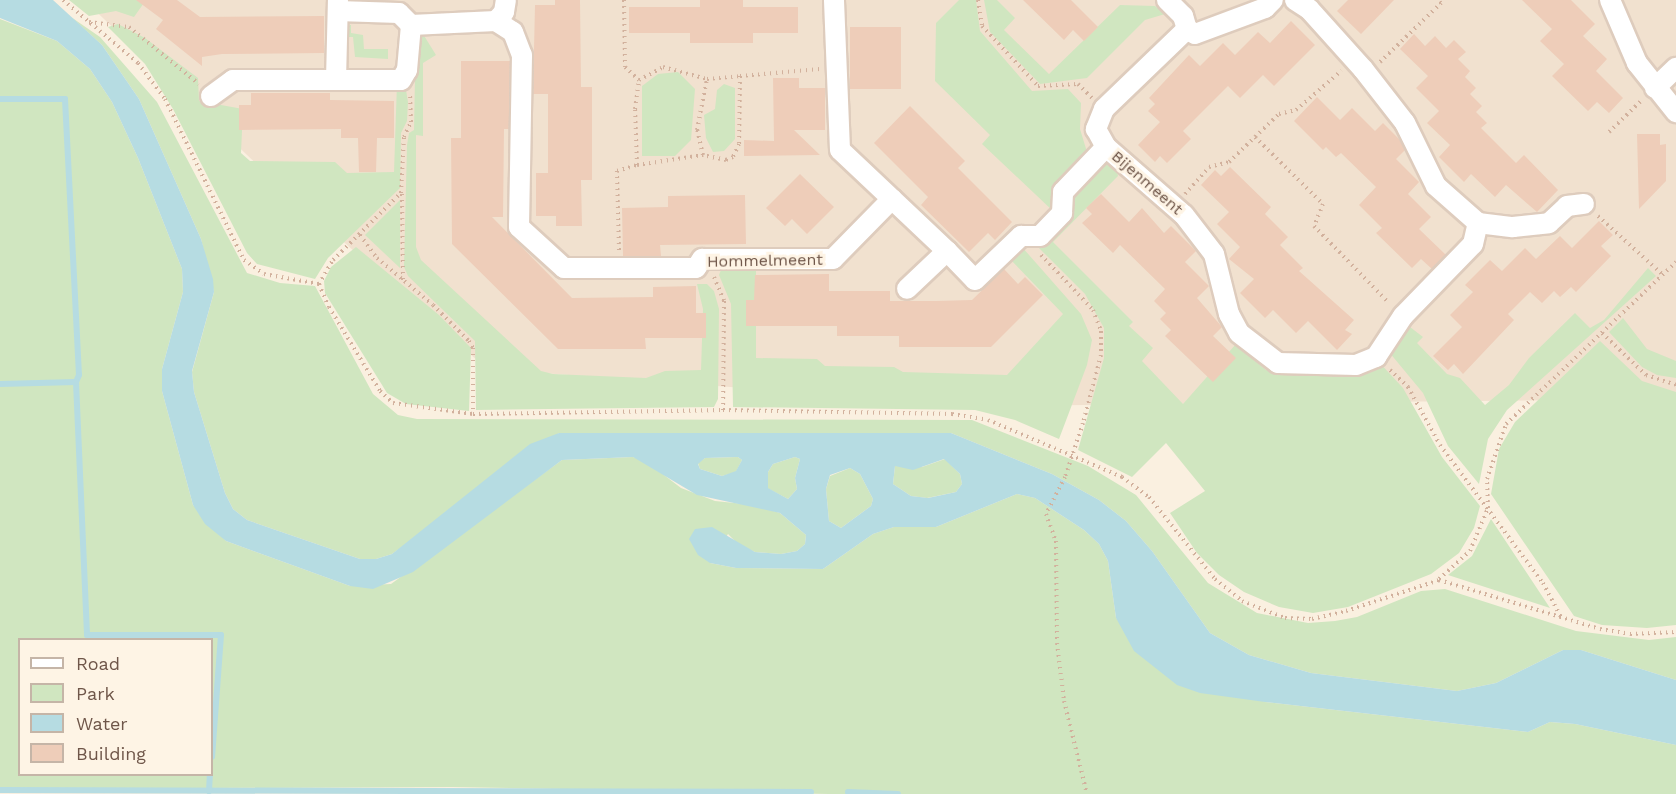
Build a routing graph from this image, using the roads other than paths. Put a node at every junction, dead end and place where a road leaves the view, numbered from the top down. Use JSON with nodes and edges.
{"nodes":[{"id":1,"x":506,"y":0,"type":"edge"},
{"id":2,"x":834,"y":0,"type":"edge"},
{"id":3,"x":1167,"y":0,"type":"edge"},
{"id":4,"x":1273,"y":0,"type":"edge"},
{"id":5,"x":1295,"y":0,"type":"edge"},
{"id":6,"x":1610,"y":0,"type":"edge"},
{"id":7,"x":338,"y":5,"type":"edge"},
{"id":8,"x":496,"y":21,"type":"junction"},
{"id":9,"x":411,"y":25,"type":"junction"},
{"id":10,"x":1187,"y":29,"type":"junction"},
{"id":11,"x":1676,"y":68,"type":"edge"},
{"id":12,"x":336,"y":80,"type":"junction"},
{"id":13,"x":1655,"y":88,"type":"junction"},
{"id":14,"x":211,"y":96,"type":"road end"},
{"id":15,"x":1676,"y":112,"type":"edge"},
{"id":16,"x":1106,"y":147,"type":"junction"},
{"id":17,"x":892,"y":199,"type":"junction"},
{"id":18,"x":1584,"y":204,"type":"road end"},
{"id":19,"x":1478,"y":223,"type":"junction"},
{"id":20,"x":946,"y":251,"type":"junction"},
{"id":21,"x":907,"y":289,"type":"dead end"}],
"edges":[{"from":1,"to":8,"type":"street"},
{"from":2,"to":17,"type":"street"},
{"from":3,"to":10,"type":"street"},
{"from":4,"to":10,"type":"street"},
{"from":5,"to":19,"type":"street"},
{"from":6,"to":13,"type":"street"},
{"from":7,"to":9,"type":"street"},
{"from":7,"to":12,"type":"street"},
{"from":8,"to":9,"type":"street"},
{"from":8,"to":17,"type":"street","name":"Hommelmeent"},
{"from":9,"to":12,"type":"street"},
{"from":10,"to":16,"type":"street","name":"Bijenmeent"},
{"from":11,"to":13,"type":"street"},
{"from":12,"to":14,"type":"street"},
{"from":13,"to":15,"type":"street"},
{"from":16,"to":19,"type":"street","name":"Bijenmeent"},
{"from":16,"to":20,"type":"street"},
{"from":17,"to":20,"type":"street"},
{"from":18,"to":19,"type":"street"},
{"from":20,"to":21,"type":"street"}]}
